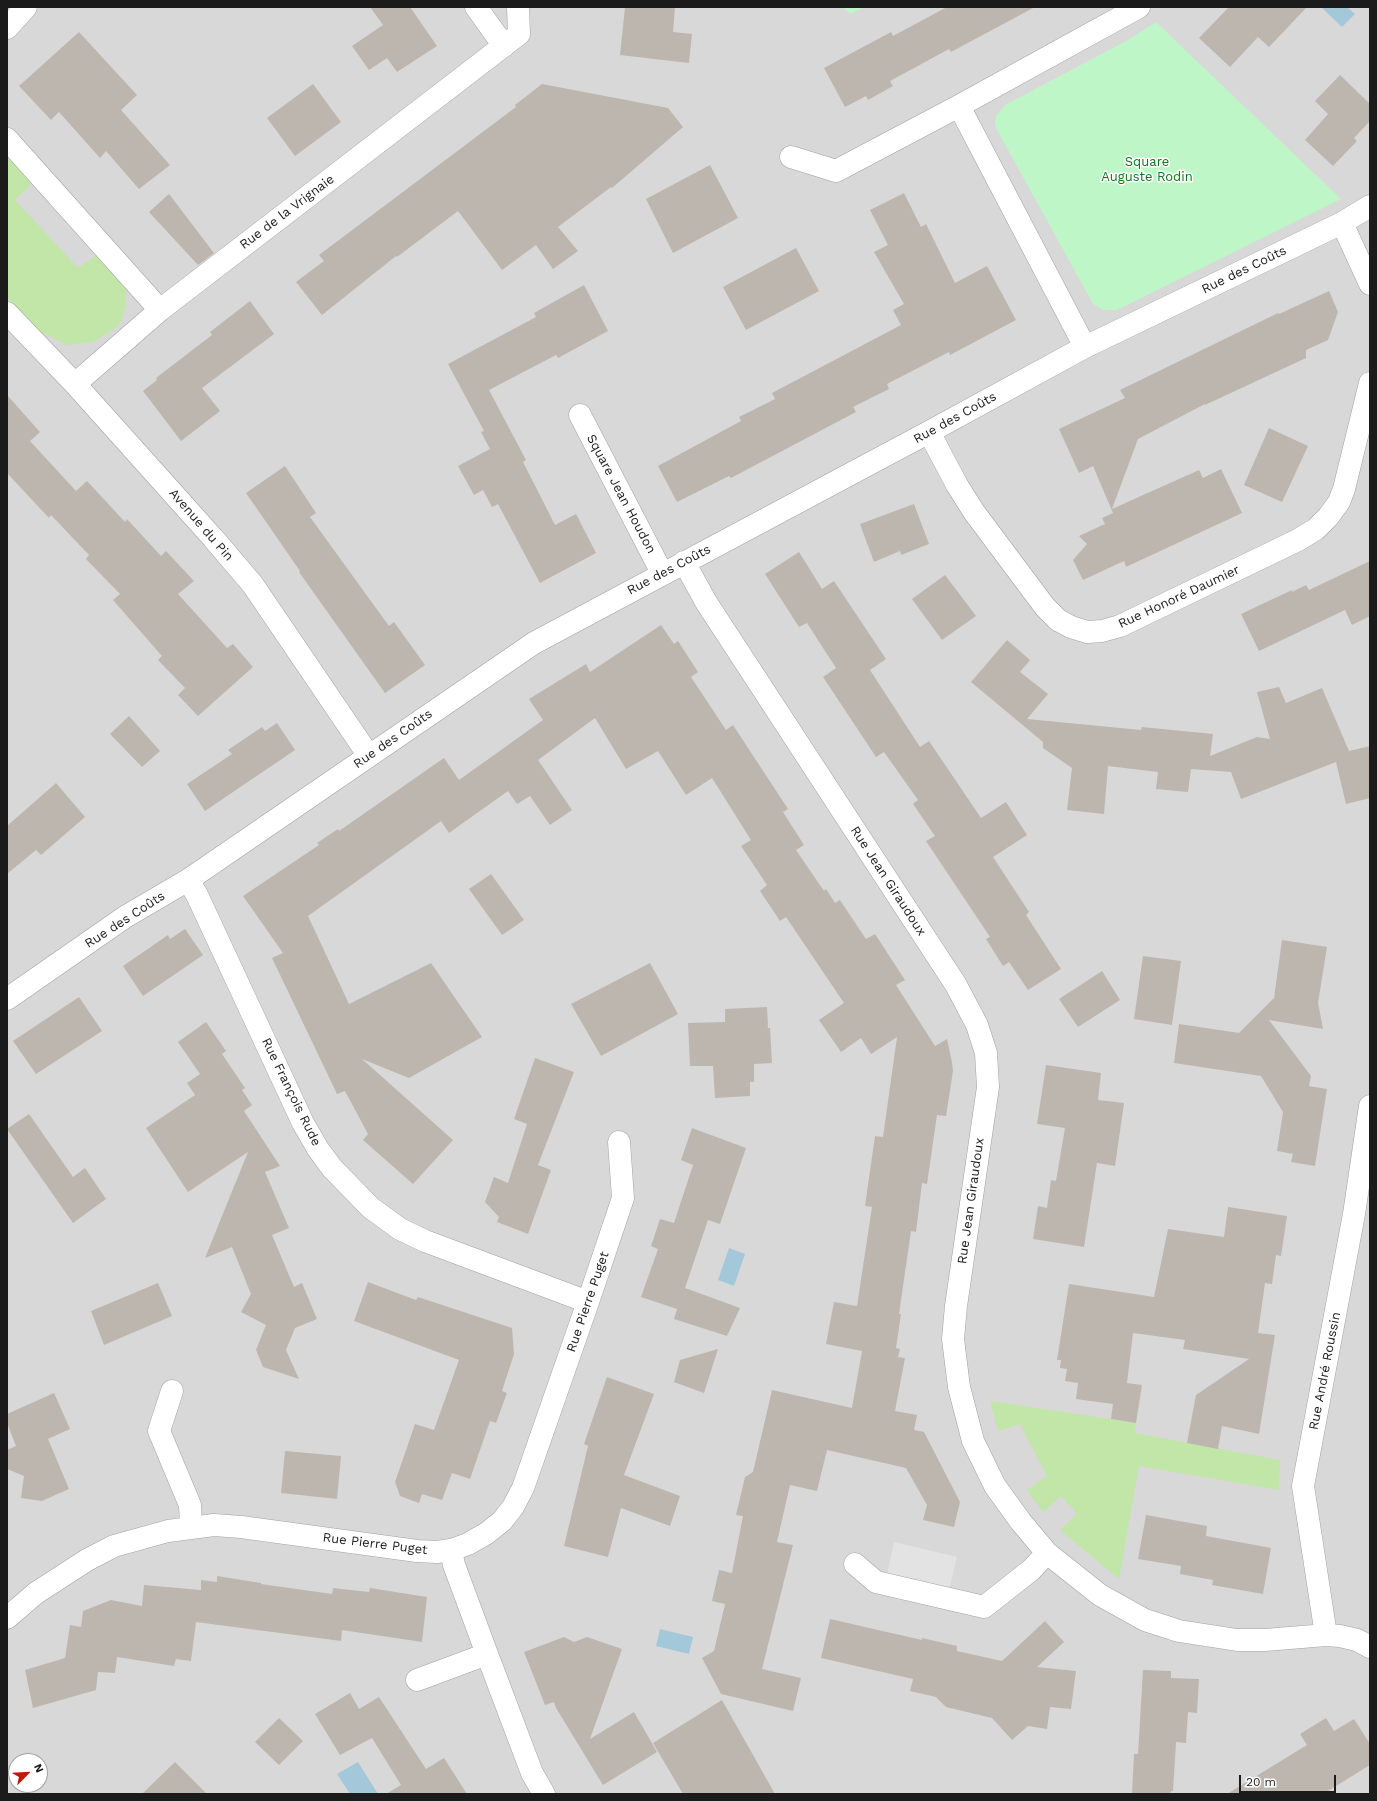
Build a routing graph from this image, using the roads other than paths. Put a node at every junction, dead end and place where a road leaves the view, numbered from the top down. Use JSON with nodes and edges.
{"nodes":[{"id":1,"x":26,"y":7,"type":"edge"},
{"id":2,"x":476,"y":7,"type":"edge"},
{"id":3,"x":518,"y":7,"type":"edge"},
{"id":4,"x":1139,"y":7,"type":"edge"},
{"id":5,"x":7,"y":28,"type":"edge"},
{"id":6,"x":504,"y":46,"type":"junction"},
{"id":7,"x":959,"y":106,"type":"junction"},
{"id":8,"x":7,"y":139,"type":"edge"},
{"id":9,"x":791,"y":157,"type":"dead end"},
{"id":10,"x":1370,"y":206,"type":"edge"},
{"id":11,"x":1342,"y":223,"type":"junction"},
{"id":12,"x":1370,"y":284,"type":"edge"},
{"id":13,"x":160,"y":310,"type":"junction"},
{"id":14,"x":7,"y":313,"type":"edge"},
{"id":15,"x":1085,"y":347,"type":"junction"},
{"id":16,"x":1370,"y":383,"type":"edge"},
{"id":17,"x":75,"y":384,"type":"junction"},
{"id":18,"x":580,"y":415,"type":"dead end"},
{"id":19,"x":929,"y":432,"type":"junction"},
{"id":20,"x":684,"y":562,"type":"junction"},
{"id":21,"x":662,"y":573,"type":"junction"},
{"id":22,"x":369,"y":756,"type":"junction"},
{"id":23,"x":188,"y":880,"type":"junction"},
{"id":24,"x":7,"y":999,"type":"edge"},
{"id":25,"x":1370,"y":1106,"type":"edge"},
{"id":26,"x":619,"y":1142,"type":"dead end"},
{"id":27,"x":588,"y":1302,"type":"junction"},
{"id":28,"x":172,"y":1391,"type":"dead end"},
{"id":29,"x":191,"y":1527,"type":"junction"},
{"id":30,"x":451,"y":1550,"type":"junction"},
{"id":31,"x":1047,"y":1553,"type":"junction"},
{"id":32,"x":855,"y":1564,"type":"dead end"},
{"id":33,"x":7,"y":1618,"type":"edge"},
{"id":34,"x":1326,"y":1636,"type":"junction"},
{"id":35,"x":1370,"y":1647,"type":"edge"},
{"id":36,"x":487,"y":1654,"type":"junction"},
{"id":37,"x":418,"y":1680,"type":"dead end"},
{"id":38,"x":544,"y":1794,"type":"edge"}],
"edges":[{"from":1,"to":5,"type":"street"},
{"from":2,"to":6,"type":"street"},
{"from":3,"to":6,"type":"street","name":"Rue de la Vrignaie"},
{"from":4,"to":7,"type":"street"},
{"from":6,"to":13,"type":"street","name":"Rue de la Vrignaie"},
{"from":7,"to":9,"type":"street"},
{"from":7,"to":15,"type":"street"},
{"from":8,"to":13,"type":"street"},
{"from":10,"to":11,"type":"street","name":"Rue des Coûts"},
{"from":11,"to":12,"type":"street"},
{"from":11,"to":15,"type":"street","name":"Rue des Coûts"},
{"from":13,"to":17,"type":"street","name":"Rue de la Vrignaie"},
{"from":14,"to":17,"type":"street","name":"Avenue du Pin"},
{"from":15,"to":19,"type":"street","name":"Rue des Coûts"},
{"from":16,"to":19,"type":"street","name":"Rue Honoré Daumier"},
{"from":17,"to":22,"type":"street","name":"Avenue du Pin"},
{"from":18,"to":21,"type":"street","name":"Square Jean Houdon"},
{"from":19,"to":20,"type":"street","name":"Rue des Coûts"},
{"from":20,"to":21,"type":"street","name":"Rue des Coûts"},
{"from":20,"to":31,"type":"street","name":"Rue Jean Giraudoux"},
{"from":21,"to":22,"type":"street","name":"Rue des Coûts"},
{"from":22,"to":23,"type":"street","name":"Rue des Coûts"},
{"from":23,"to":24,"type":"street","name":"Rue des Coûts"},
{"from":23,"to":27,"type":"street","name":"Rue François Rude"},
{"from":25,"to":34,"type":"street","name":"Rue André Roussin"},
{"from":26,"to":27,"type":"street","name":"Rue Pierre Puget"},
{"from":27,"to":30,"type":"street","name":"Rue Pierre Puget"},
{"from":28,"to":29,"type":"street"},
{"from":29,"to":30,"type":"street","name":"Rue Pierre Puget"},
{"from":29,"to":33,"type":"street","name":"Rue Pierre Puget"},
{"from":30,"to":36,"type":"street"},
{"from":31,"to":32,"type":"street"},
{"from":31,"to":34,"type":"street","name":"Rue Jean Giraudoux"},
{"from":34,"to":35,"type":"street","name":"Rue Jean Giraudoux"},
{"from":36,"to":37,"type":"street"},
{"from":36,"to":38,"type":"street"}]}
